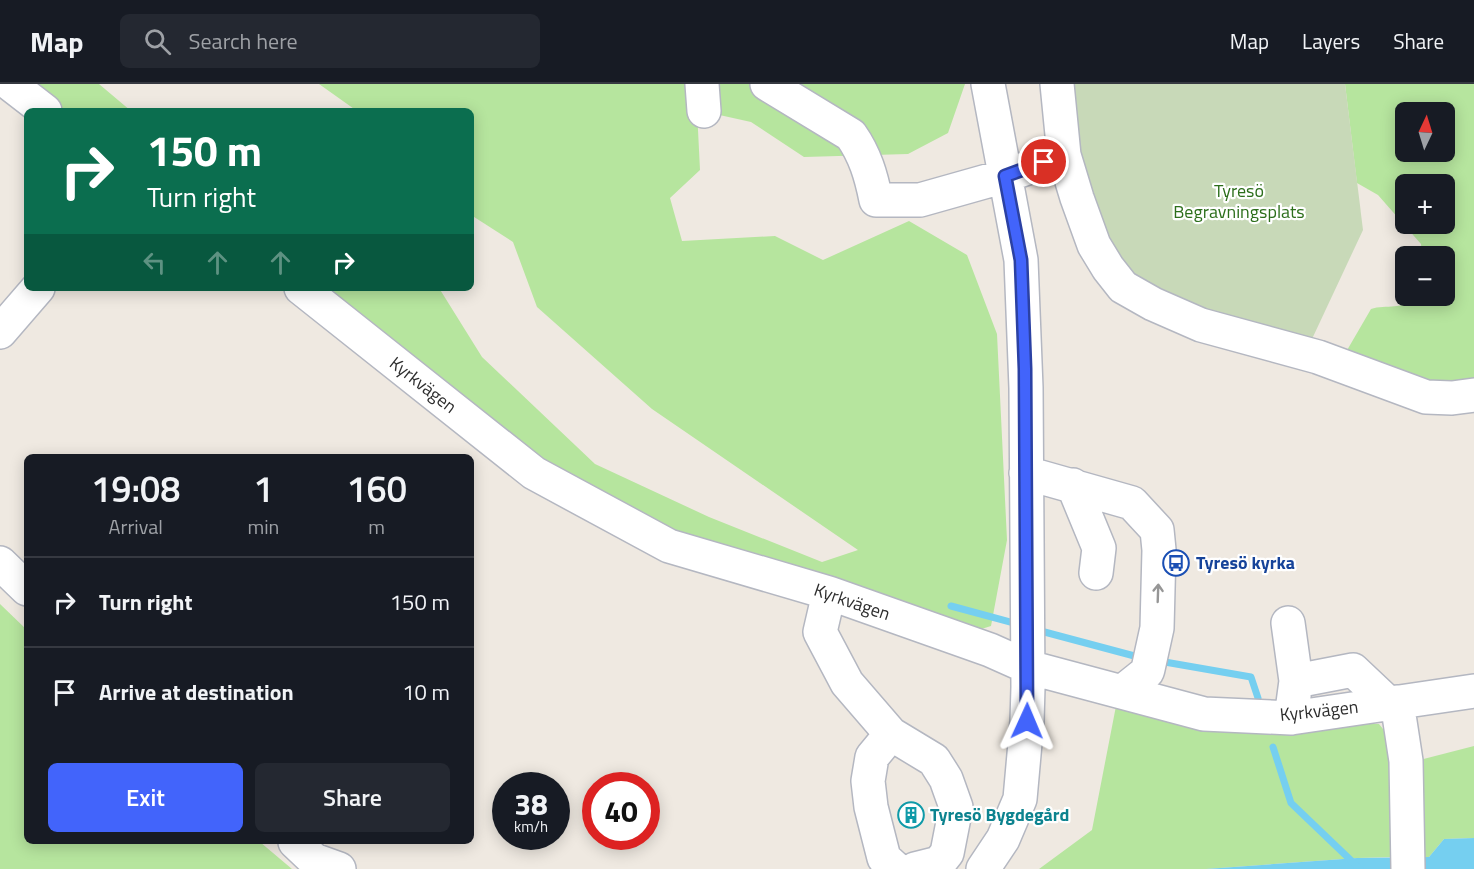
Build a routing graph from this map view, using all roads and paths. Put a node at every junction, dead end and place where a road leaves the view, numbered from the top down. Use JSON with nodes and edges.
{"nodes":[{"id":1,"x":10,"y":84,"type":"edge"},
{"id":2,"x":767,"y":84,"type":"edge"},
{"id":3,"x":988,"y":84,"type":"edge"},
{"id":4,"x":1057,"y":84,"type":"edge"},
{"id":5,"x":41,"y":108,"type":"edge"},
{"id":6,"x":1064,"y":155,"type":"junction"},
{"id":7,"x":1005,"y":176,"type":"junction"},
{"id":8,"x":35,"y":291,"type":"edge"},
{"id":9,"x":305,"y":291,"type":"edge"},
{"id":10,"x":0,"y":332,"type":"edge"},
{"id":11,"x":1474,"y":394,"type":"edge"},
{"id":12,"x":1026,"y":473,"type":"junction"},
{"id":13,"x":1073,"y":485,"type":"junction"},
{"id":14,"x":0,"y":563,"type":"edge"},
{"id":15,"x":1096,"y":573,"type":"dead end"},
{"id":16,"x":24,"y":586,"type":"edge"},
{"id":17,"x":829,"y":593,"type":"junction"},
{"id":18,"x":1288,"y":623,"type":"dead end"},
{"id":19,"x":1027,"y":640,"type":"junction"},
{"id":20,"x":1296,"y":681,"type":"junction"},
{"id":21,"x":1474,"y":691,"type":"edge"},
{"id":22,"x":1122,"y":693,"type":"junction"},
{"id":23,"x":1393,"y":703,"type":"junction"},
{"id":24,"x":1291,"y":718,"type":"junction"},
{"id":25,"x":891,"y":734,"type":"junction"},
{"id":26,"x":297,"y":844,"type":"edge"},
{"id":27,"x":1407,"y":863,"type":"edge"},
{"id":28,"x":339,"y":869,"type":"edge"},
{"id":29,"x":896,"y":869,"type":"edge"},
{"id":30,"x":915,"y":869,"type":"edge"},
{"id":31,"x":982,"y":869,"type":"edge"}],
"edges":[{"from":1,"to":5,"type":"street"},
{"from":2,"to":7,"type":"street"},
{"from":3,"to":7,"type":"street"},
{"from":4,"to":6,"type":"street"},
{"from":6,"to":7,"type":"street"},
{"from":6,"to":11,"type":"street"},
{"from":7,"to":12,"type":"street"},
{"from":8,"to":10,"type":"street"},
{"from":9,"to":17,"type":"street","name":"Kyrkvägen"},
{"from":12,"to":13,"type":"street"},
{"from":12,"to":19,"type":"street"},
{"from":13,"to":15,"type":"street"},
{"from":22,"to":13,"type":"street","one_way":true},
{"from":14,"to":16,"type":"street"},
{"from":17,"to":19,"type":"street","name":"Kyrkvägen"},
{"from":17,"to":25,"type":"street"},
{"from":18,"to":20,"type":"street"},
{"from":19,"to":22,"type":"street","name":"Kyrkvägen"},
{"from":19,"to":31,"type":"street"},
{"from":20,"to":23,"type":"street"},
{"from":20,"to":24,"type":"street"},
{"from":21,"to":23,"type":"street","name":"Kyrkvägen"},
{"from":22,"to":24,"type":"street","name":"Kyrkvägen"},
{"from":23,"to":24,"type":"street","name":"Kyrkvägen"},
{"from":23,"to":27,"type":"street"},
{"from":25,"to":29,"type":"street"},
{"from":25,"to":30,"type":"street"},
{"from":26,"to":28,"type":"street"}]}
